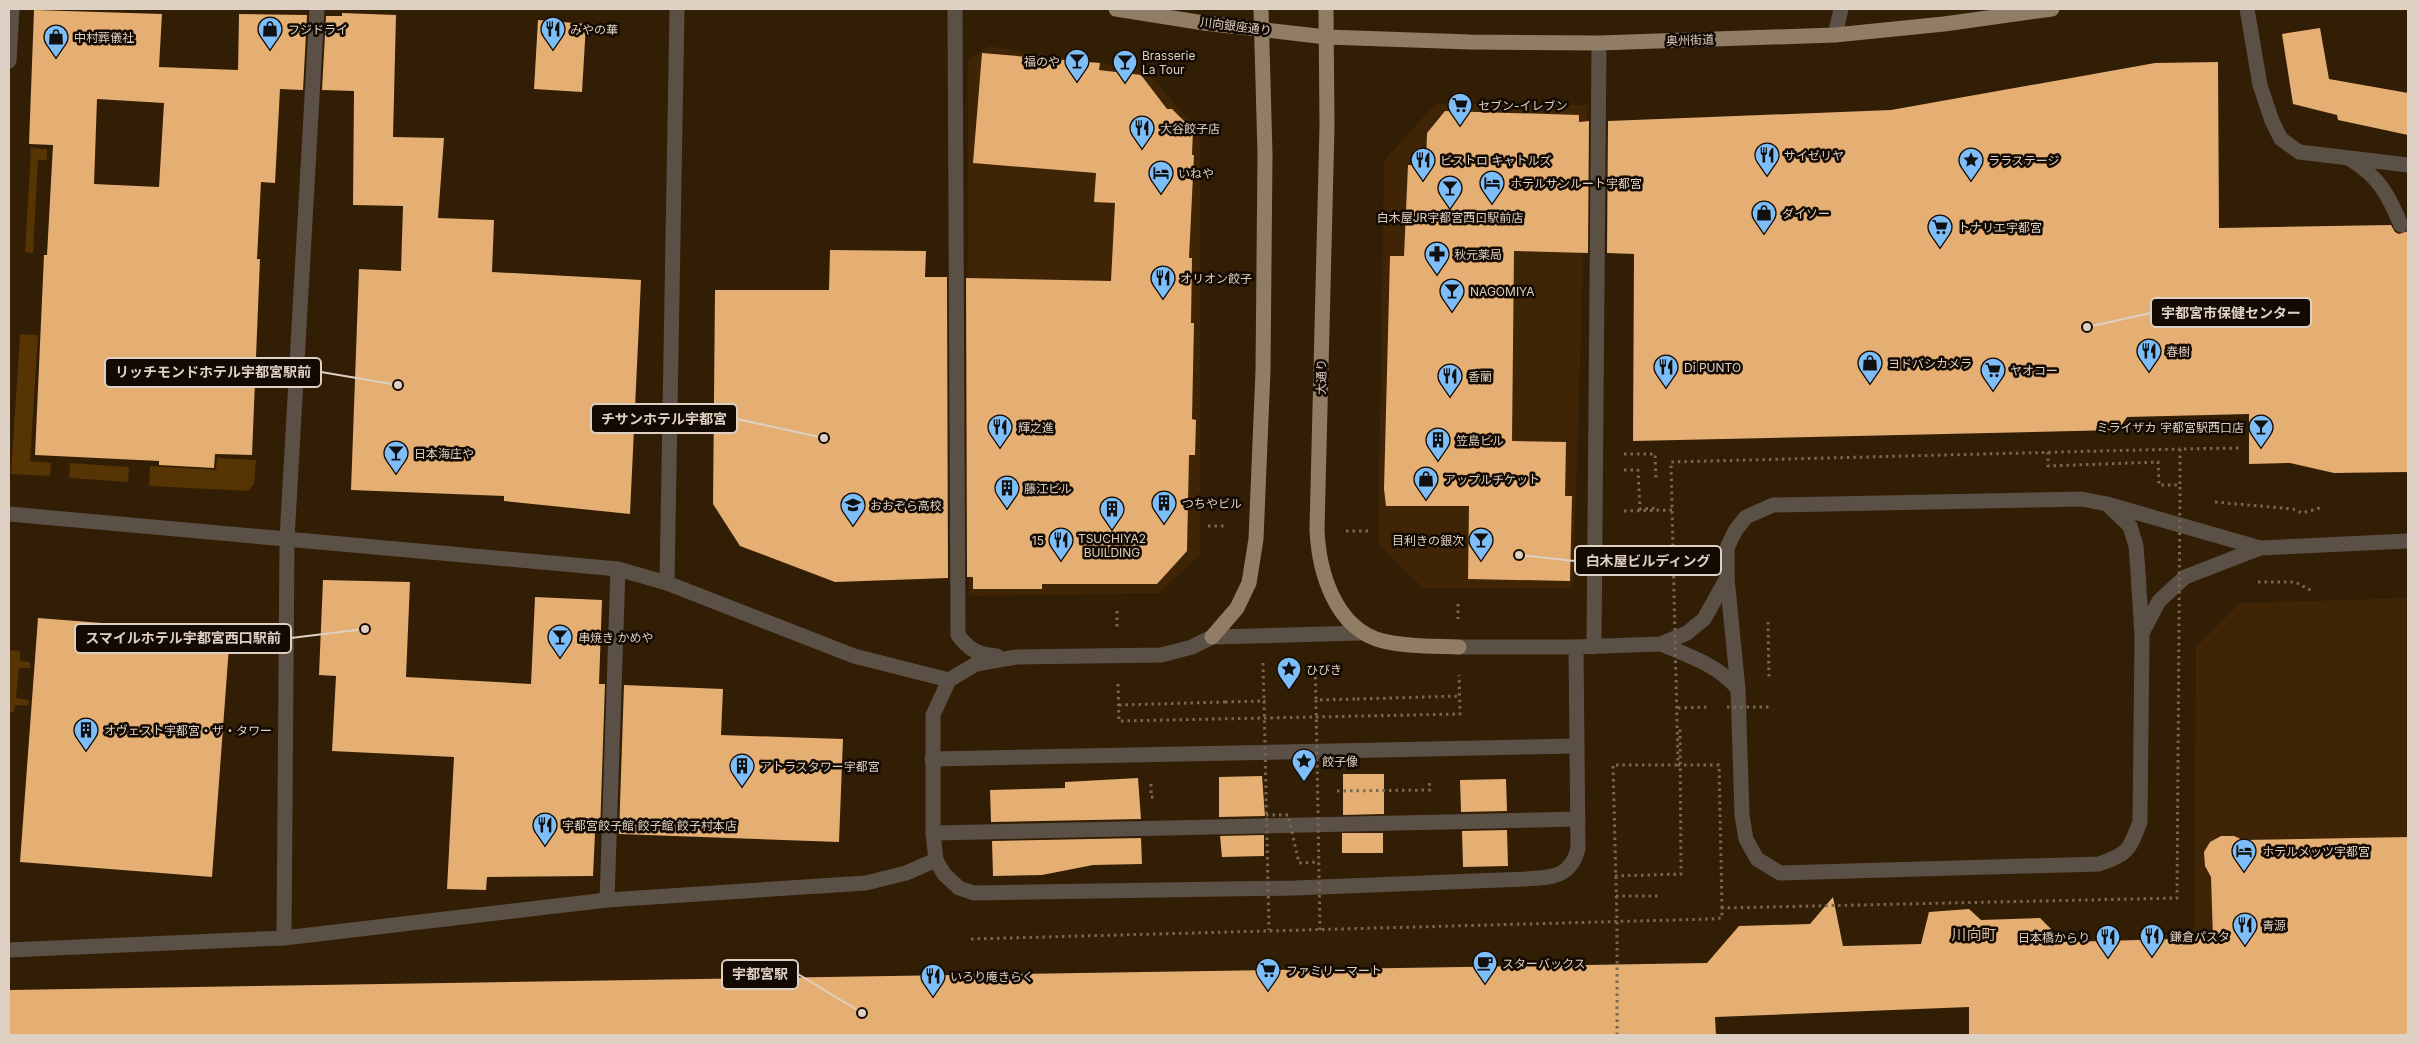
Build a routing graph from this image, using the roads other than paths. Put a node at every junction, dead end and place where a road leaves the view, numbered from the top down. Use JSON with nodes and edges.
{"nodes":[{"id":1,"x":12,"y":9,"type":"edge"},
{"id":2,"x":317,"y":9,"type":"edge"},
{"id":3,"x":677,"y":9,"type":"edge"},
{"id":4,"x":955,"y":9,"type":"edge"},
{"id":5,"x":1116,"y":9,"type":"edge"},
{"id":6,"x":1261,"y":9,"type":"edge"},
{"id":7,"x":1326,"y":9,"type":"edge"},
{"id":8,"x":1841,"y":9,"type":"edge"},
{"id":9,"x":2052,"y":9,"type":"edge"},
{"id":10,"x":2247,"y":9,"type":"edge"},
{"id":11,"x":1262,"y":30,"type":"junction"},
{"id":12,"x":1835,"y":35,"type":"junction"},
{"id":13,"x":1326,"y":37,"type":"junction"},
{"id":14,"x":1599,"y":43,"type":"junction"},
{"id":15,"x":9,"y":61,"type":"edge"},
{"id":16,"x":2346,"y":157,"type":"junction"},
{"id":17,"x":2408,"y":165,"type":"edge"},
{"id":18,"x":2401,"y":225,"type":"dead end"},
{"id":19,"x":2107,"y":504,"type":"junction"},
{"id":20,"x":9,"y":514,"type":"edge"},
{"id":21,"x":287,"y":539,"type":"junction"},
{"id":22,"x":2408,"y":541,"type":"edge"},
{"id":23,"x":2260,"y":548,"type":"junction"},
{"id":24,"x":618,"y":570,"type":"junction"},
{"id":25,"x":1727,"y":578,"type":"junction"},
{"id":26,"x":667,"y":583,"type":"junction"},
{"id":27,"x":1362,"y":633,"type":"junction"},
{"id":28,"x":2142,"y":636,"type":"junction"},
{"id":29,"x":1212,"y":637,"type":"junction"},
{"id":30,"x":1661,"y":644,"type":"junction"},
{"id":31,"x":1459,"y":647,"type":"joint"},
{"id":32,"x":1576,"y":647,"type":"junction"},
{"id":33,"x":1594,"y":647,"type":"junction"},
{"id":34,"x":1016,"y":658,"type":"junction"},
{"id":35,"x":949,"y":680,"type":"junction"},
{"id":36,"x":1738,"y":689,"type":"junction"},
{"id":37,"x":1577,"y":746,"type":"junction"},
{"id":38,"x":932,"y":759,"type":"junction"},
{"id":39,"x":1578,"y":819,"type":"junction"},
{"id":40,"x":933,"y":833,"type":"junction"},
{"id":41,"x":936,"y":860,"type":"junction"},
{"id":42,"x":608,"y":900,"type":"junction"},
{"id":43,"x":284,"y":938,"type":"junction"},
{"id":44,"x":9,"y":950,"type":"edge"}],
"edges":[{"from":1,"to":15,"type":"street"},
{"from":2,"to":21,"type":"street"},
{"from":3,"to":26,"type":"street"},
{"from":4,"to":34,"type":"street"},
{"from":5,"to":11,"type":"main road","name":"川向銀座通り"},
{"from":6,"to":11,"type":"main road"},
{"from":7,"to":13,"type":"main road","name":"大通り"},
{"from":8,"to":12,"type":"street"},
{"from":9,"to":12,"type":"main road","name":"奥州街道"},
{"from":10,"to":16,"type":"street"},
{"from":11,"to":13,"type":"main road","name":"川向銀座通り"},
{"from":11,"to":29,"type":"main road"},
{"from":12,"to":14,"type":"main road","name":"奥州街道"},
{"from":13,"to":14,"type":"main road","name":"奥州街道"},
{"from":13,"to":27,"type":"main road","name":"大通り"},
{"from":14,"to":33,"type":"street"},
{"from":16,"to":17,"type":"street"},
{"from":16,"to":18,"type":"street"},
{"from":19,"to":23,"type":"street"},
{"from":19,"to":25,"type":"street"},
{"from":19,"to":28,"type":"street"},
{"from":20,"to":21,"type":"street"},
{"from":21,"to":24,"type":"street"},
{"from":21,"to":43,"type":"street"},
{"from":22,"to":23,"type":"street"},
{"from":23,"to":28,"type":"street"},
{"from":24,"to":26,"type":"street"},
{"from":24,"to":42,"type":"street"},
{"from":25,"to":30,"type":"street"},
{"from":25,"to":36,"type":"street"},
{"from":26,"to":35,"type":"street"},
{"from":27,"to":29,"type":"street"},
{"from":27,"to":31,"type":"main road","name":"大通り"},
{"from":28,"to":36,"type":"street"},
{"from":29,"to":34,"type":"street"},
{"from":30,"to":33,"type":"street"},
{"from":30,"to":36,"type":"street"},
{"from":31,"to":32,"type":"street"},
{"from":32,"to":33,"type":"street"},
{"from":32,"to":37,"type":"street"},
{"from":34,"to":35,"type":"street"},
{"from":35,"to":38,"type":"street"},
{"from":37,"to":38,"type":"street"},
{"from":37,"to":39,"type":"street"},
{"from":38,"to":40,"type":"street"},
{"from":39,"to":40,"type":"street"},
{"from":39,"to":41,"type":"street"},
{"from":40,"to":41,"type":"street"},
{"from":41,"to":42,"type":"street"},
{"from":42,"to":43,"type":"street"},
{"from":43,"to":44,"type":"street"}]}
